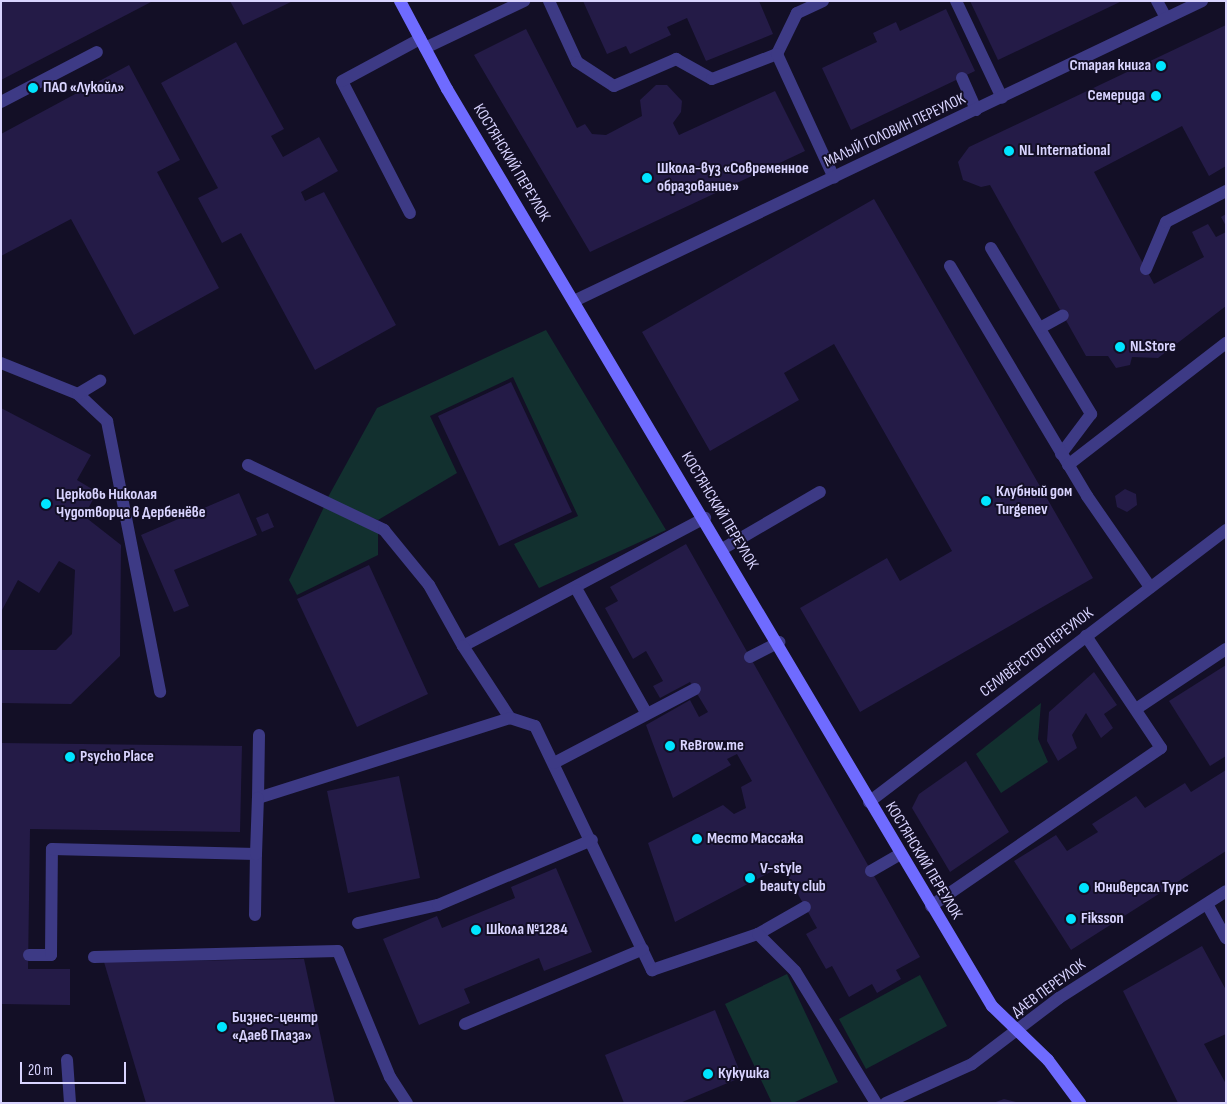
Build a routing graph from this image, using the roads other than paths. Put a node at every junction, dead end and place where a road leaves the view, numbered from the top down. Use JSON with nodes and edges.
{"nodes":[{"id":1,"x":400,"y":1,"type":"edge"},
{"id":2,"x":524,"y":1,"type":"edge"},
{"id":3,"x":549,"y":1,"type":"edge"},
{"id":4,"x":823,"y":1,"type":"edge"},
{"id":5,"x":956,"y":1,"type":"edge"},
{"id":6,"x":1156,"y":1,"type":"edge"},
{"id":7,"x":1202,"y":1,"type":"edge"},
{"id":8,"x":1166,"y":18,"type":"junction"},
{"id":9,"x":422,"y":43,"type":"junction"},
{"id":10,"x":97,"y":52,"type":"dead end"},
{"id":11,"x":777,"y":54,"type":"junction"},
{"id":12,"x":962,"y":78,"type":"dead end"},
{"id":13,"x":1002,"y":98,"type":"junction"},
{"id":14,"x":1,"y":102,"type":"edge"},
{"id":15,"x":976,"y":110,"type":"junction"},
{"id":16,"x":834,"y":178,"type":"junction"},
{"id":17,"x":1226,"y":191,"type":"edge"},
{"id":18,"x":410,"y":213,"type":"dead end"},
{"id":19,"x":991,"y":248,"type":"dead end"},
{"id":20,"x":950,"y":266,"type":"dead end"},
{"id":21,"x":1146,"y":269,"type":"dead end"},
{"id":22,"x":574,"y":301,"type":"junction"},
{"id":23,"x":1063,"y":315,"type":"dead end"},
{"id":24,"x":1040,"y":328,"type":"junction"},
{"id":25,"x":1226,"y":342,"type":"edge"},
{"id":26,"x":1,"y":363,"type":"edge"},
{"id":27,"x":100,"y":381,"type":"dead end"},
{"id":28,"x":78,"y":394,"type":"junction"},
{"id":29,"x":1061,"y":454,"type":"junction"},
{"id":30,"x":248,"y":465,"type":"dead end"},
{"id":31,"x":1068,"y":465,"type":"junction"},
{"id":32,"x":820,"y":492,"type":"dead end"},
{"id":33,"x":705,"y":518,"type":"junction"},
{"id":34,"x":1226,"y":530,"type":"edge"},
{"id":35,"x":724,"y":548,"type":"junction"},
{"id":36,"x":1150,"y":587,"type":"junction"},
{"id":37,"x":577,"y":590,"type":"junction"},
{"id":38,"x":1086,"y":636,"type":"junction"},
{"id":39,"x":779,"y":642,"type":"junction"},
{"id":40,"x":463,"y":646,"type":"junction"},
{"id":41,"x":1226,"y":650,"type":"edge"},
{"id":42,"x":750,"y":657,"type":"dead end"},
{"id":43,"x":695,"y":689,"type":"dead end"},
{"id":44,"x":160,"y":692,"type":"dead end"},
{"id":45,"x":1136,"y":709,"type":"junction"},
{"id":46,"x":647,"y":714,"type":"junction"},
{"id":47,"x":510,"y":718,"type":"junction"},
{"id":48,"x":259,"y":735,"type":"dead end"},
{"id":49,"x":554,"y":763,"type":"junction"},
{"id":50,"x":258,"y":798,"type":"junction"},
{"id":51,"x":869,"y":802,"type":"junction"},
{"id":52,"x":592,"y":840,"type":"junction"},
{"id":53,"x":256,"y":854,"type":"junction"},
{"id":54,"x":900,"y":854,"type":"junction"},
{"id":55,"x":871,"y":871,"type":"dead end"},
{"id":56,"x":1226,"y":891,"type":"edge"},
{"id":57,"x":1207,"y":904,"type":"junction"},
{"id":58,"x":931,"y":906,"type":"junction"},
{"id":59,"x":805,"y":907,"type":"dead end"},
{"id":60,"x":255,"y":915,"type":"dead end"},
{"id":61,"x":358,"y":923,"type":"dead end"},
{"id":62,"x":758,"y":934,"type":"junction"},
{"id":63,"x":1226,"y":938,"type":"edge"},
{"id":64,"x":643,"y":949,"type":"junction"},
{"id":65,"x":29,"y":955,"type":"dead end"},
{"id":66,"x":94,"y":958,"type":"dead end"},
{"id":67,"x":465,"y":1024,"type":"dead end"},
{"id":68,"x":1017,"y":1032,"type":"junction"},
{"id":69,"x":68,"y":1060,"type":"dead end"},
{"id":70,"x":70,"y":1103,"type":"edge"},
{"id":71,"x":407,"y":1103,"type":"edge"},
{"id":72,"x":876,"y":1103,"type":"edge"},
{"id":73,"x":886,"y":1103,"type":"edge"},
{"id":74,"x":1080,"y":1103,"type":"edge"}],
"edges":[{"from":1,"to":9,"type":"street","name":"КОСТЯНСКИЙ ПЕРЕУЛОК"},
{"from":2,"to":9,"type":"street"},
{"from":3,"to":11,"type":"street"},
{"from":4,"to":11,"type":"street"},
{"from":5,"to":13,"type":"street"},
{"from":6,"to":8,"type":"street"},
{"from":7,"to":8,"type":"street","name":"МАЛЫЙ ГОЛОВИН ПЕРЕУЛОК"},
{"from":8,"to":13,"type":"street","name":"МАЛЫЙ ГОЛОВИН ПЕРЕУЛОК"},
{"from":9,"to":18,"type":"street"},
{"from":9,"to":22,"type":"street","name":"КОСТЯНСКИЙ ПЕРЕУЛОК"},
{"from":10,"to":14,"type":"street"},
{"from":11,"to":16,"type":"street"},
{"from":12,"to":15,"type":"street"},
{"from":13,"to":15,"type":"street","name":"МАЛЫЙ ГОЛОВИН ПЕРЕУЛОК"},
{"from":15,"to":16,"type":"street","name":"МАЛЫЙ ГОЛОВИН ПЕРЕУЛОК"},
{"from":16,"to":22,"type":"street","name":"МАЛЫЙ ГОЛОВИН ПЕРЕУЛОК"},
{"from":17,"to":21,"type":"street"},
{"from":19,"to":24,"type":"street"},
{"from":20,"to":29,"type":"street"},
{"from":22,"to":33,"type":"street","name":"КОСТЯНСКИЙ ПЕРЕУЛОК"},
{"from":23,"to":24,"type":"street"},
{"from":24,"to":29,"type":"street"},
{"from":25,"to":31,"type":"street"},
{"from":26,"to":28,"type":"street"},
{"from":27,"to":28,"type":"street"},
{"from":28,"to":44,"type":"street"},
{"from":29,"to":31,"type":"street"},
{"from":30,"to":40,"type":"street"},
{"from":31,"to":36,"type":"street"},
{"from":32,"to":35,"type":"street"},
{"from":33,"to":35,"type":"street","name":"КОСТЯНСКИЙ ПЕРЕУЛОК"},
{"from":33,"to":37,"type":"street"},
{"from":34,"to":36,"type":"street","name":"СЕЛИВЁРСТОВ ПЕРЕУЛОК"},
{"from":35,"to":39,"type":"street","name":"КОСТЯНСКИЙ ПЕРЕУЛОК"},
{"from":36,"to":38,"type":"street","name":"СЕЛИВЁРСТОВ ПЕРЕУЛОК"},
{"from":37,"to":40,"type":"street"},
{"from":37,"to":46,"type":"street"},
{"from":38,"to":45,"type":"street"},
{"from":38,"to":51,"type":"street","name":"СЕЛИВЁРСТОВ ПЕРЕУЛОК"},
{"from":39,"to":42,"type":"street"},
{"from":39,"to":51,"type":"street","name":"КОСТЯНСКИЙ ПЕРЕУЛОК"},
{"from":40,"to":47,"type":"street"},
{"from":41,"to":45,"type":"street"},
{"from":43,"to":46,"type":"street"},
{"from":45,"to":58,"type":"street"},
{"from":46,"to":49,"type":"street"},
{"from":47,"to":49,"type":"street"},
{"from":47,"to":50,"type":"street"},
{"from":48,"to":50,"type":"street"},
{"from":49,"to":52,"type":"street"},
{"from":50,"to":53,"type":"street"},
{"from":51,"to":54,"type":"street","name":"КОСТЯНСКИЙ ПЕРЕУЛОК"},
{"from":52,"to":61,"type":"street"},
{"from":52,"to":64,"type":"street"},
{"from":53,"to":60,"type":"street"},
{"from":53,"to":65,"type":"street"},
{"from":54,"to":55,"type":"street"},
{"from":54,"to":58,"type":"street","name":"КОСТЯНСКИЙ ПЕРЕУЛОК"},
{"from":56,"to":57,"type":"street","name":"ДАЕВ ПЕРЕУЛОК"},
{"from":57,"to":63,"type":"street"},
{"from":57,"to":68,"type":"street","name":"ДАЕВ ПЕРЕУЛОК"},
{"from":58,"to":68,"type":"street","name":"КОСТЯНСКИЙ ПЕРЕУЛОК"},
{"from":59,"to":62,"type":"street"},
{"from":62,"to":64,"type":"street"},
{"from":62,"to":72,"type":"street"},
{"from":64,"to":67,"type":"street"},
{"from":66,"to":71,"type":"street"},
{"from":68,"to":73,"type":"street","name":"ДАЕВ ПЕРЕУЛОК"},
{"from":68,"to":74,"type":"street","name":"КОСТЯНСКИЙ ПЕРЕУЛОК"},
{"from":69,"to":70,"type":"street"}]}
